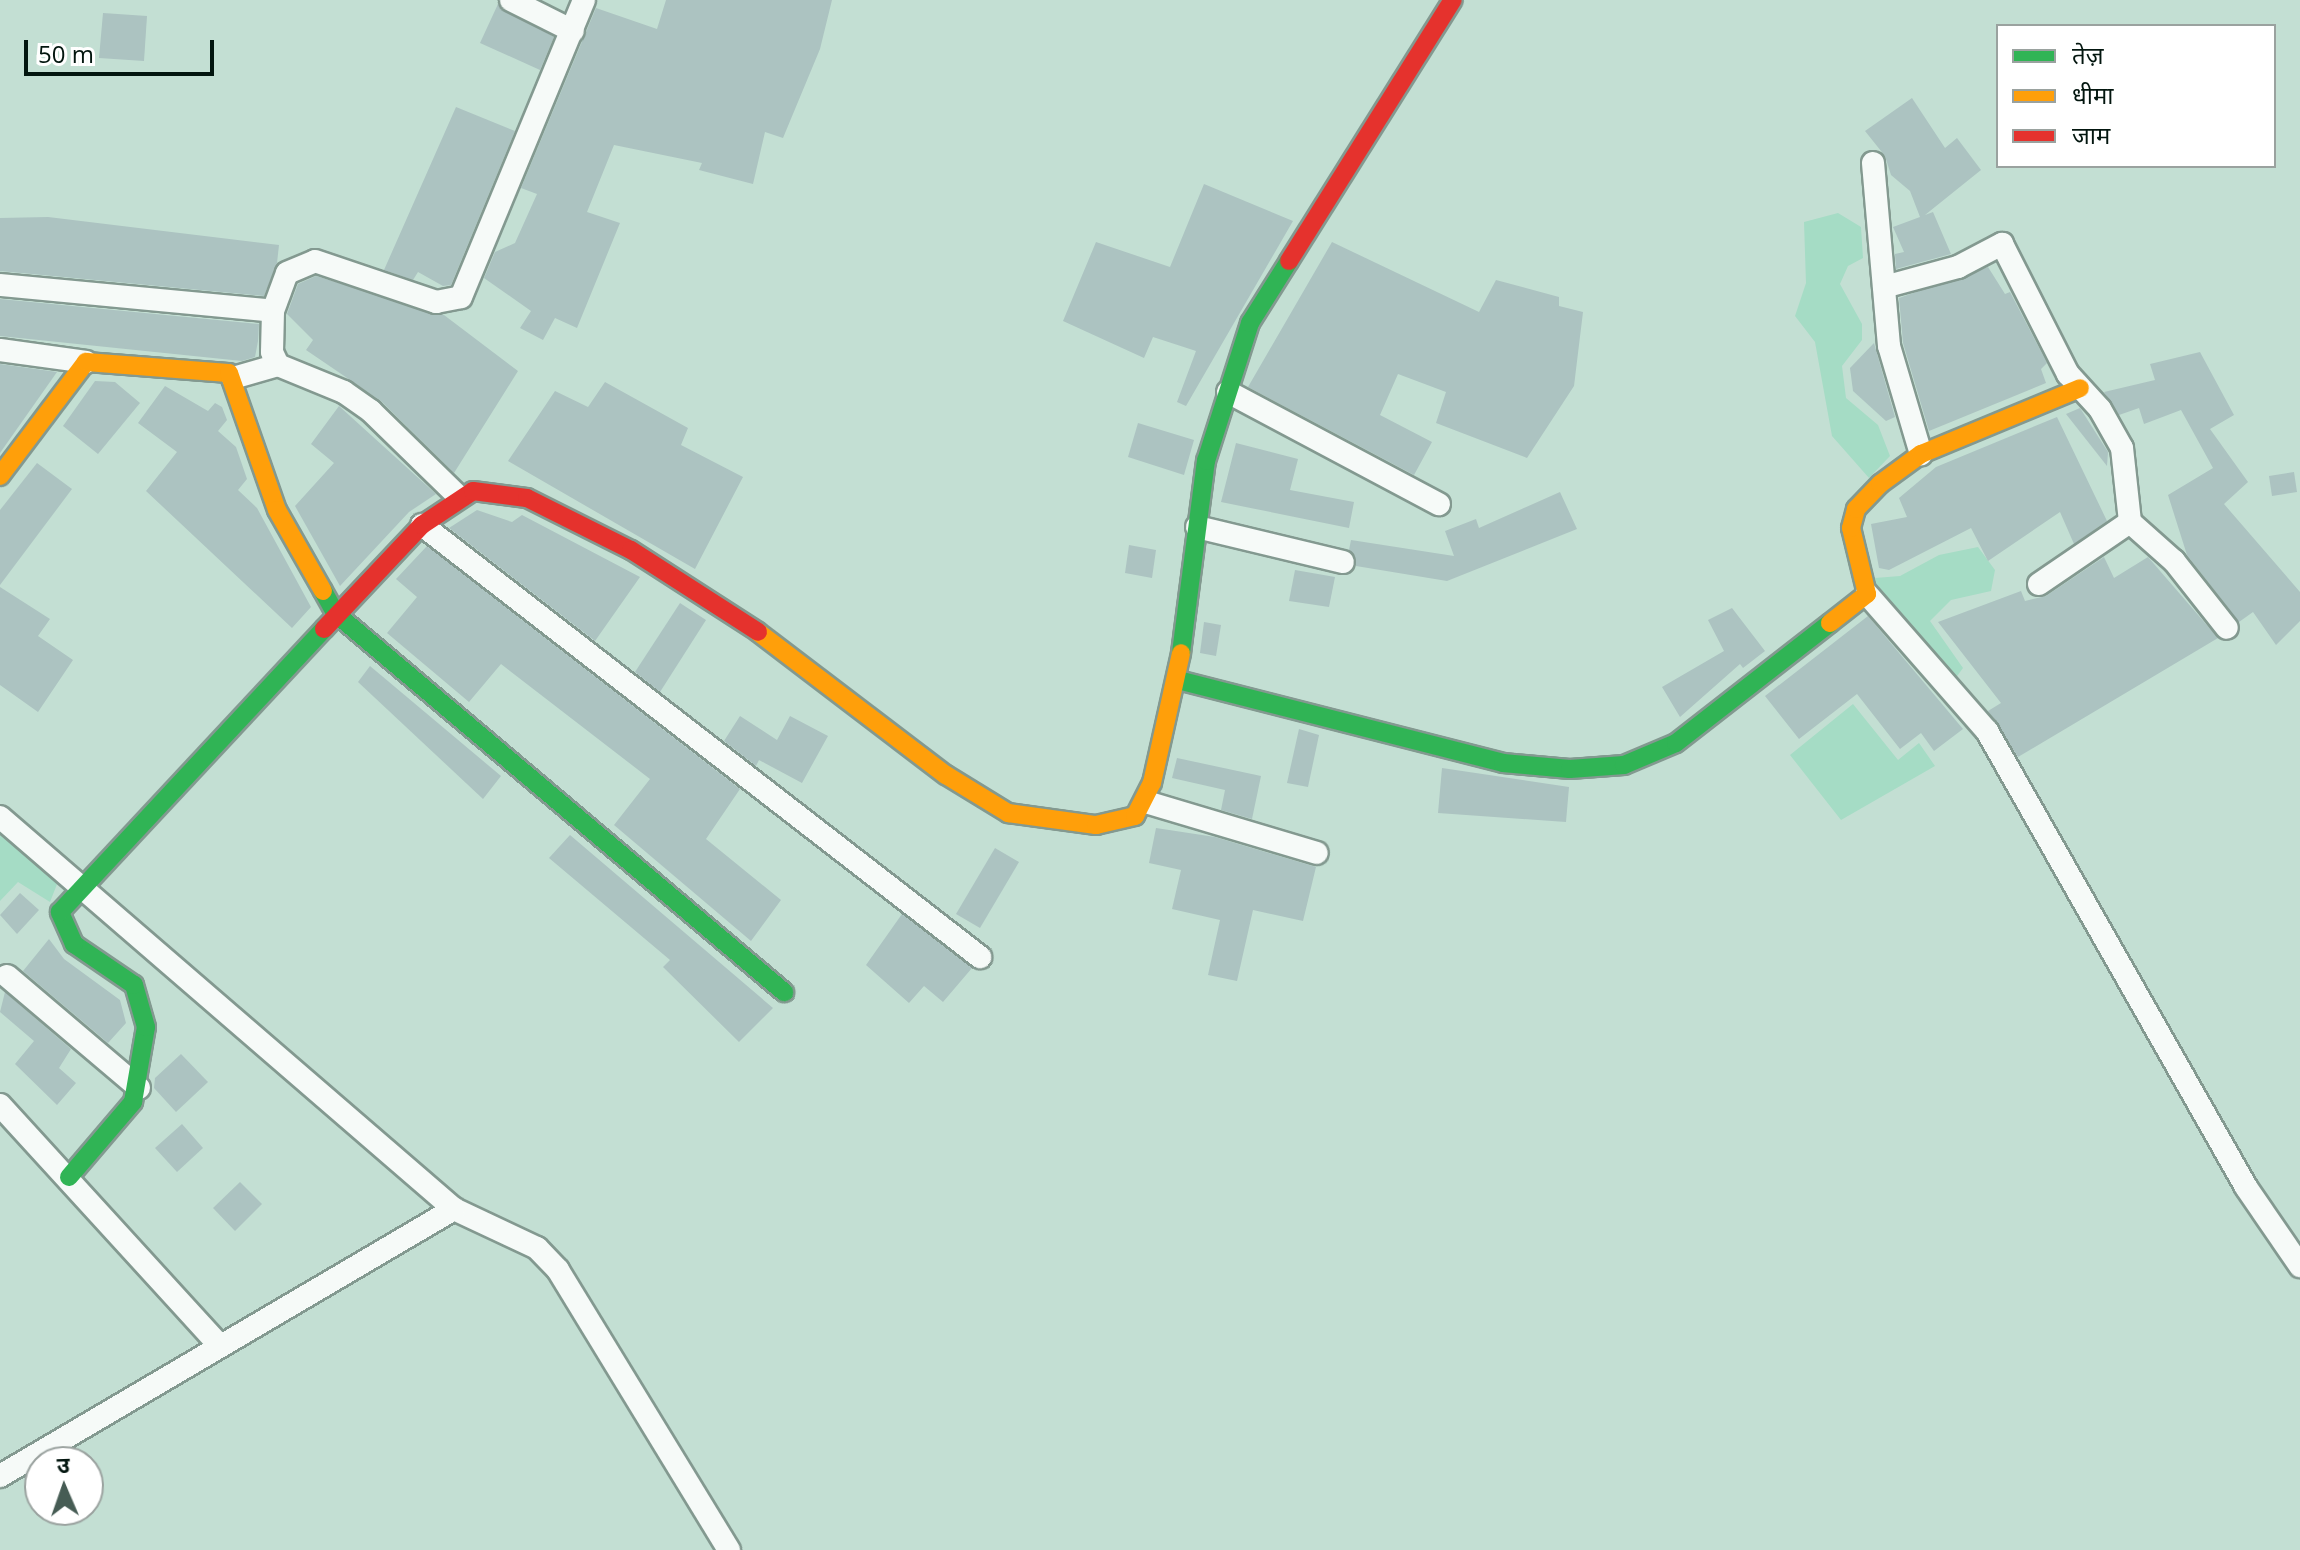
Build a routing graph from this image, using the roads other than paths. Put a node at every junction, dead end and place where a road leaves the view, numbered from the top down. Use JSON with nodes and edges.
{"nodes":[{"id":1,"x":511,"y":0,"type":"edge"},
{"id":2,"x":584,"y":0,"type":"edge"},
{"id":3,"x":1453,"y":0,"type":"edge"},
{"id":4,"x":573,"y":31,"type":"junction"},
{"id":5,"x":1873,"y":163,"type":"dead end"},
{"id":6,"x":0,"y":285,"type":"edge"},
{"id":7,"x":1884,"y":287,"type":"junction"},
{"id":8,"x":273,"y":311,"type":"junction"},
{"id":9,"x":0,"y":350,"type":"edge"},
{"id":10,"x":86,"y":362,"type":"junction"},
{"id":11,"x":278,"y":365,"type":"junction"},
{"id":12,"x":233,"y":378,"type":"junction"},
{"id":13,"x":2080,"y":388,"type":"junction"},
{"id":14,"x":1228,"y":392,"type":"junction"},
{"id":15,"x":1921,"y":454,"type":"junction"},
{"id":16,"x":2,"y":479,"type":"edge"},
{"id":17,"x":459,"y":497,"type":"junction"},
{"id":18,"x":1439,"y":504,"type":"dead end"},
{"id":19,"x":2130,"y":522,"type":"junction"},
{"id":20,"x":422,"y":525,"type":"junction"},
{"id":21,"x":1197,"y":527,"type":"junction"},
{"id":22,"x":1343,"y":562,"type":"dead end"},
{"id":23,"x":2039,"y":584,"type":"dead end"},
{"id":24,"x":1867,"y":594,"type":"junction"},
{"id":25,"x":335,"y":613,"type":"junction"},
{"id":26,"x":2227,"y":628,"type":"dead end"},
{"id":27,"x":1178,"y":680,"type":"junction"},
{"id":28,"x":1146,"y":802,"type":"junction"},
{"id":29,"x":0,"y":817,"type":"edge"},
{"id":30,"x":1317,"y":853,"type":"dead end"},
{"id":31,"x":81,"y":886,"type":"junction"},
{"id":32,"x":980,"y":957,"type":"dead end"},
{"id":33,"x":7,"y":976,"type":"dead end"},
{"id":34,"x":784,"y":992,"type":"dead end"},
{"id":35,"x":139,"y":1088,"type":"junction"},
{"id":36,"x":0,"y":1105,"type":"edge"},
{"id":37,"x":69,"y":1177,"type":"junction"},
{"id":38,"x":454,"y":1209,"type":"junction"},
{"id":39,"x":2300,"y":1266,"type":"edge"},
{"id":40,"x":220,"y":1346,"type":"junction"},
{"id":41,"x":0,"y":1476,"type":"edge"},
{"id":42,"x":729,"y":1550,"type":"edge"}],
"edges":[{"from":1,"to":4,"type":"street"},
{"from":2,"to":4,"type":"street"},
{"from":3,"to":14,"type":"street"},
{"from":4,"to":8,"type":"street"},
{"from":5,"to":7,"type":"street"},
{"from":6,"to":8,"type":"street"},
{"from":7,"to":13,"type":"street"},
{"from":7,"to":15,"type":"street"},
{"from":8,"to":11,"type":"street"},
{"from":9,"to":10,"type":"street"},
{"from":10,"to":12,"type":"street"},
{"from":10,"to":16,"type":"street"},
{"from":11,"to":12,"type":"street"},
{"from":11,"to":17,"type":"street"},
{"from":12,"to":25,"type":"street"},
{"from":13,"to":15,"type":"street"},
{"from":13,"to":19,"type":"street"},
{"from":14,"to":18,"type":"street"},
{"from":14,"to":21,"type":"street"},
{"from":15,"to":24,"type":"street"},
{"from":17,"to":20,"type":"street"},
{"from":17,"to":28,"type":"street"},
{"from":19,"to":23,"type":"street"},
{"from":19,"to":26,"type":"street"},
{"from":20,"to":25,"type":"street"},
{"from":20,"to":32,"type":"street"},
{"from":21,"to":22,"type":"street"},
{"from":21,"to":27,"type":"street"},
{"from":24,"to":27,"type":"street"},
{"from":24,"to":39,"type":"street"},
{"from":25,"to":31,"type":"street"},
{"from":25,"to":34,"type":"street"},
{"from":27,"to":28,"type":"street"},
{"from":28,"to":30,"type":"street"},
{"from":29,"to":31,"type":"street"},
{"from":31,"to":35,"type":"street"},
{"from":31,"to":38,"type":"street"},
{"from":33,"to":35,"type":"street"},
{"from":35,"to":37,"type":"street"},
{"from":36,"to":37,"type":"street"},
{"from":37,"to":40,"type":"street"},
{"from":38,"to":40,"type":"street"},
{"from":38,"to":42,"type":"street"},
{"from":40,"to":41,"type":"street"}]}
